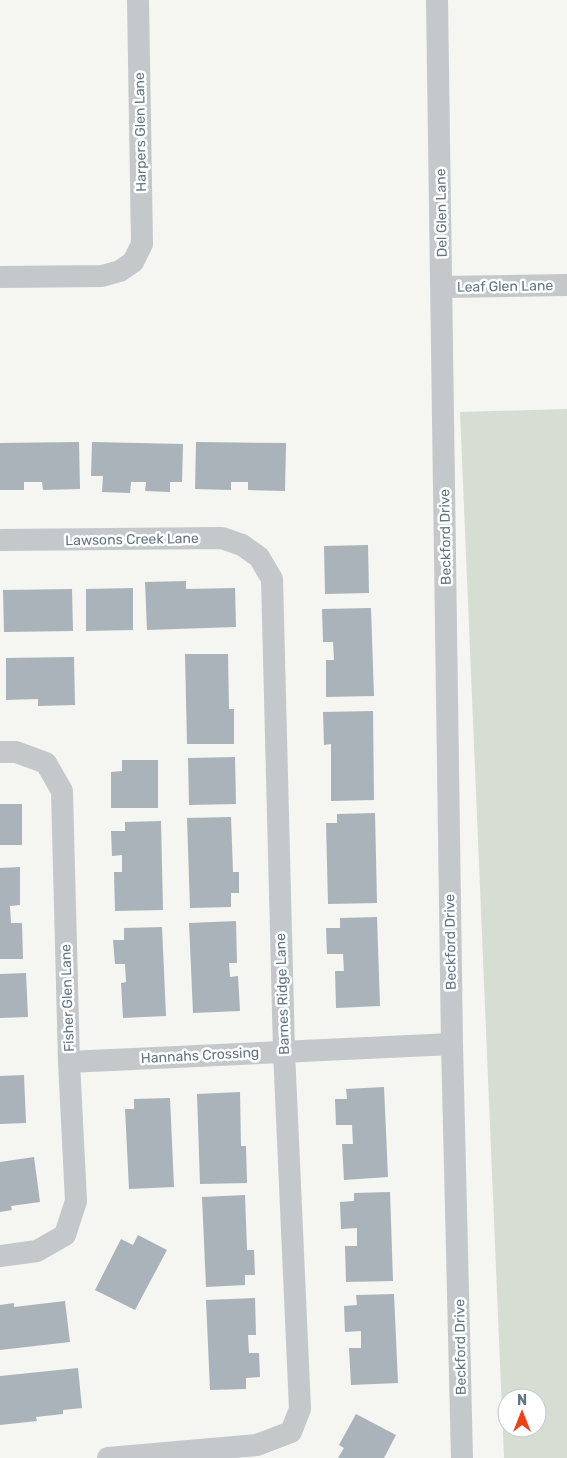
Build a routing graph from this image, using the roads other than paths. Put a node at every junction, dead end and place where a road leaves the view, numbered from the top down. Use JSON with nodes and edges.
{"nodes":[{"id":1,"x":138,"y":0,"type":"edge"},
{"id":2,"x":437,"y":0,"type":"edge"},
{"id":3,"x":0,"y":277,"type":"edge"},
{"id":4,"x":567,"y":285,"type":"edge"},
{"id":5,"x":442,"y":287,"type":"junction"},
{"id":6,"x":443,"y":426,"type":"joint"},
{"id":7,"x":0,"y":540,"type":"edge"},
{"id":8,"x":260,"y":557,"type":"joint"},
{"id":9,"x":0,"y":752,"type":"edge"},
{"id":10,"x":452,"y":1044,"type":"junction"},
{"id":11,"x":284,"y":1051,"type":"junction"},
{"id":12,"x":69,"y":1062,"type":"junction"},
{"id":13,"x":0,"y":1256,"type":"edge"},
{"id":14,"x":108,"y":1458,"type":"edge"},
{"id":15,"x":462,"y":1458,"type":"edge"}],
"edges":[{"from":1,"to":3,"type":"street","name":"Harpers Glen Lane"},
{"from":2,"to":5,"type":"street","name":"Del Glen Lane"},
{"from":4,"to":5,"type":"street","name":"Leaf Glen Lane"},
{"from":5,"to":6,"type":"street","name":"Del Glen Lane"},
{"from":6,"to":10,"type":"street","name":"Beckford Drive"},
{"from":7,"to":8,"type":"street","name":"Lawsons Creek Lane"},
{"from":8,"to":11,"type":"street","name":"Barnes Ridge Lane"},
{"from":9,"to":12,"type":"street","name":"Fisher Glen Lane"},
{"from":10,"to":11,"type":"street","name":"Hannahs Crossing"},
{"from":10,"to":15,"type":"street","name":"Beckford Drive"},
{"from":11,"to":12,"type":"street","name":"Hannahs Crossing"},
{"from":11,"to":14,"type":"street","name":"Barnes Ridge Lane"},
{"from":12,"to":13,"type":"street","name":"Fisher Glen Lane"}]}
